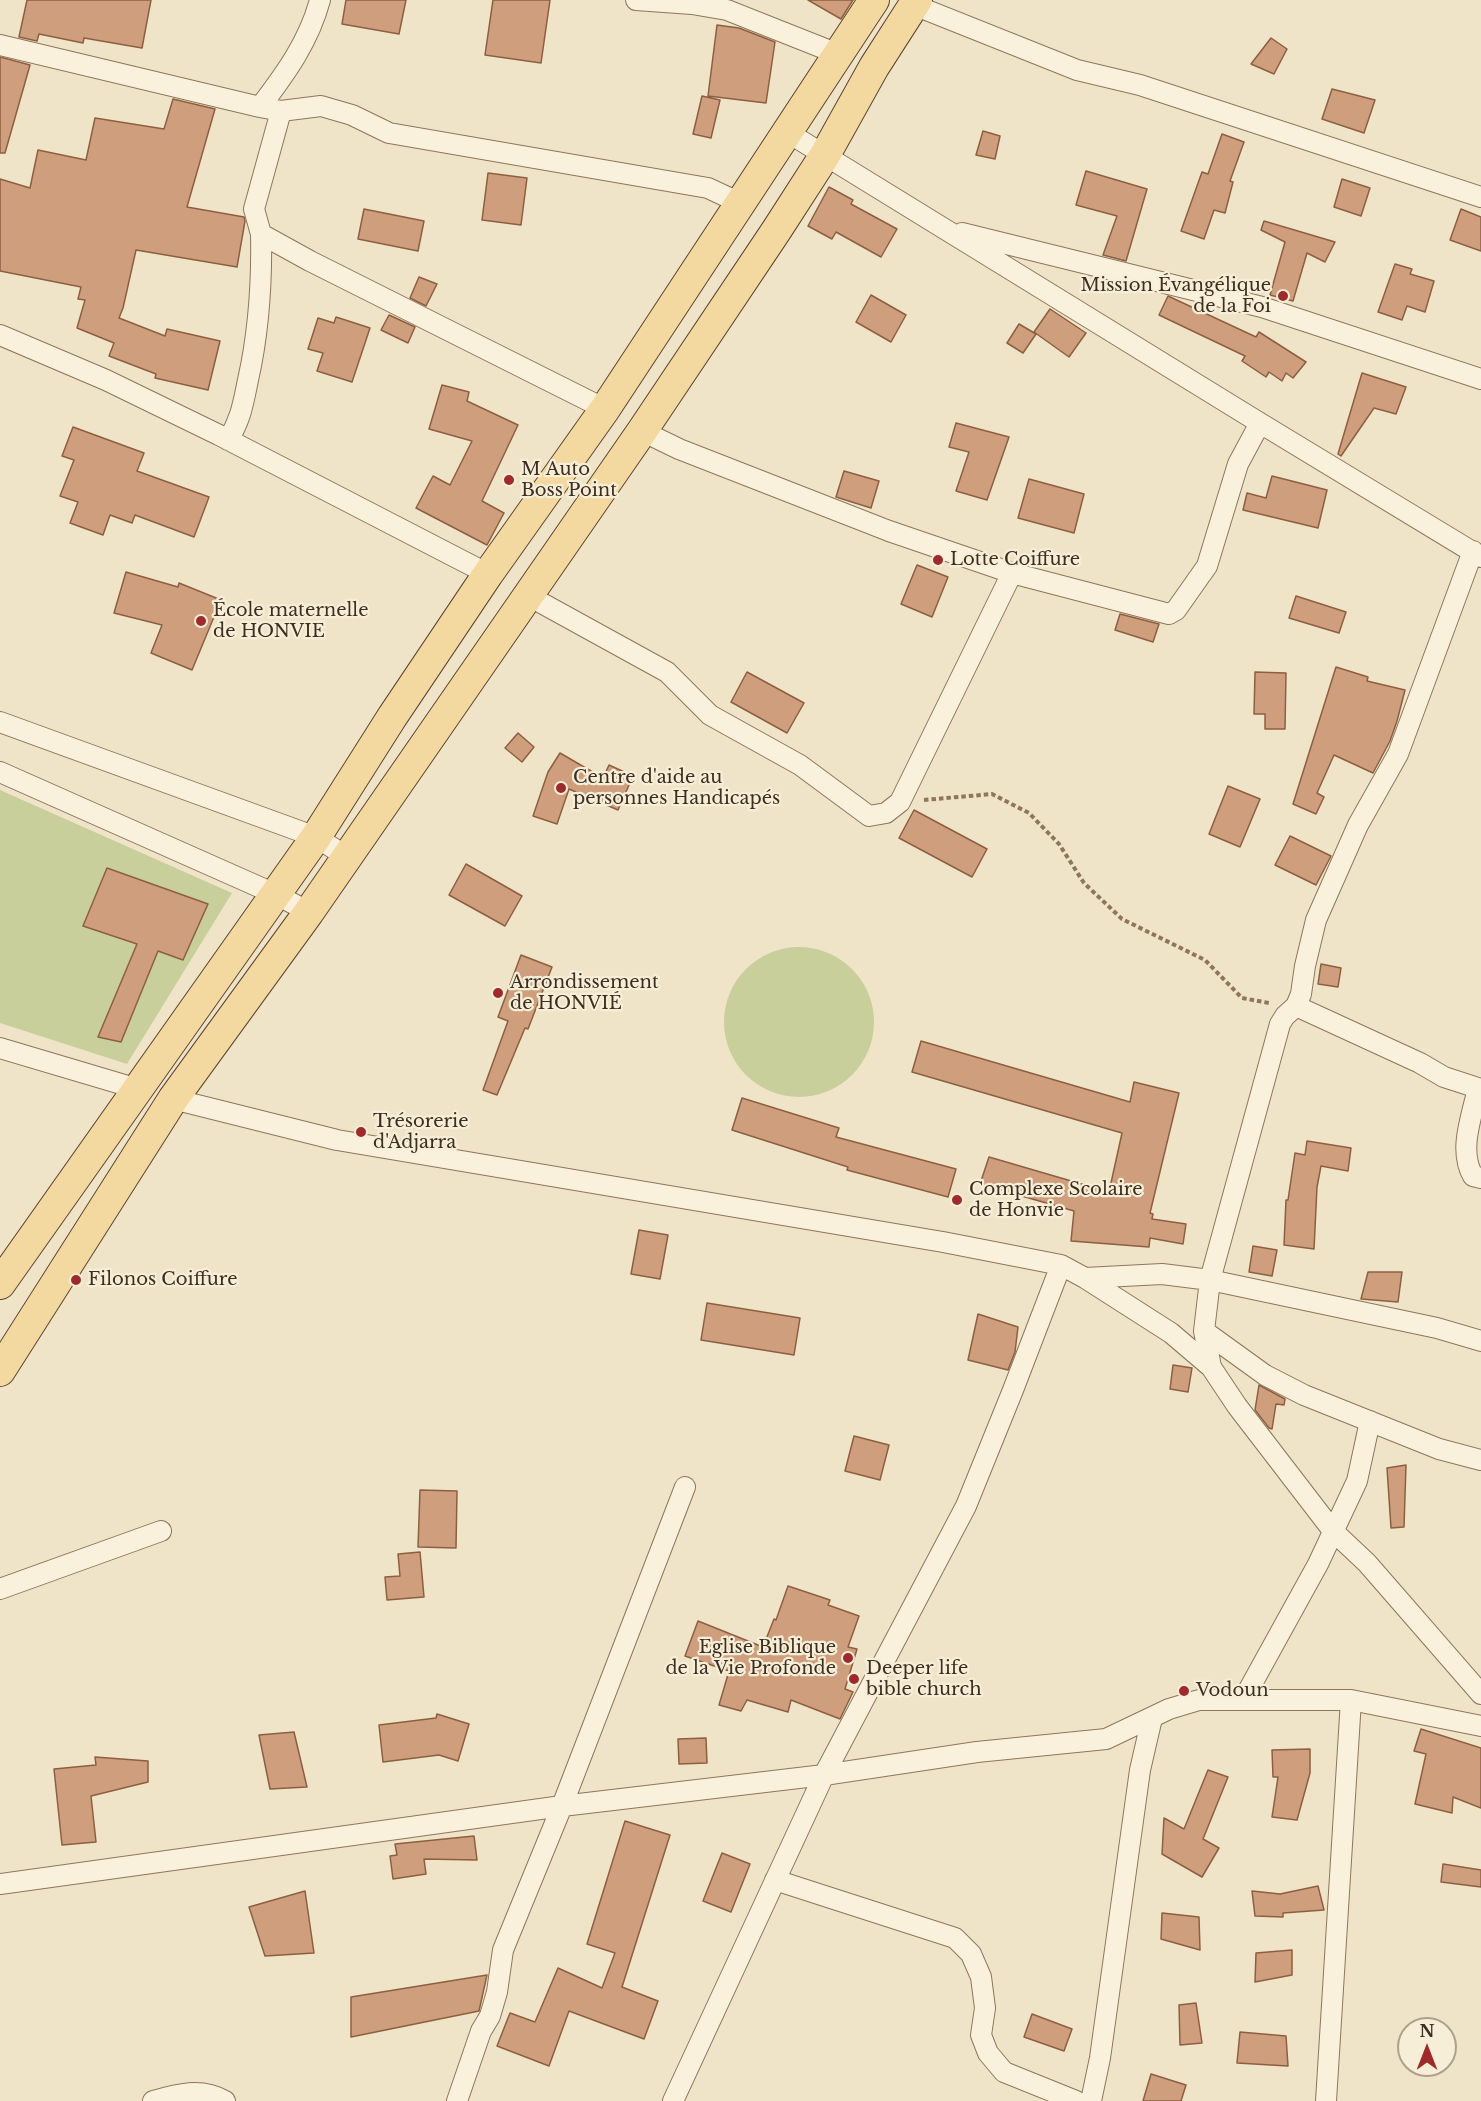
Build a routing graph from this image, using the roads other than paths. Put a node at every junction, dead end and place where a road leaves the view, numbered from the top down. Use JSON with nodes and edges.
{"nodes":[{"id":1,"x":320,"y":0,"type":"edge"},
{"id":2,"x":636,"y":0,"type":"edge"},
{"id":3,"x":874,"y":0,"type":"edge"},
{"id":4,"x":915,"y":3,"type":"edge"},
{"id":5,"x":0,"y":45,"type":"edge"},
{"id":6,"x":838,"y":54,"type":"junction"},
{"id":7,"x":261,"y":107,"type":"junction"},
{"id":8,"x":281,"y":111,"type":"junction"},
{"id":9,"x":787,"y":132,"type":"junction"},
{"id":10,"x":825,"y":155,"type":"junction"},
{"id":11,"x":1481,"y":197,"type":"edge"},
{"id":12,"x":740,"y":203,"type":"junction"},
{"id":13,"x":944,"y":229,"type":"junction"},
{"id":14,"x":261,"y":234,"type":"junction"},
{"id":15,"x":0,"y":335,"type":"edge"},
{"id":16,"x":1481,"y":379,"type":"edge"},
{"id":17,"x":605,"y":409,"type":"junction"},
{"id":18,"x":1260,"y":423,"type":"junction"},
{"id":19,"x":642,"y":431,"type":"junction"},
{"id":20,"x":228,"y":440,"type":"junction"},
{"id":21,"x":1477,"y":554,"type":"edge"},
{"id":22,"x":1012,"y":573,"type":"junction"},
{"id":23,"x":488,"y":574,"type":"junction"},
{"id":24,"x":527,"y":596,"type":"junction"},
{"id":25,"x":1,"y":726,"type":"edge"},
{"id":26,"x":0,"y":772,"type":"edge"},
{"id":27,"x":316,"y":837,"type":"junction"},
{"id":28,"x":347,"y":857,"type":"junction"},
{"id":29,"x":275,"y":894,"type":"junction"},
{"id":30,"x":309,"y":912,"type":"junction"},
{"id":31,"x":1296,"y":1006,"type":"junction"},
{"id":32,"x":0,"y":1048,"type":"edge"},
{"id":33,"x":1479,"y":1087,"type":"edge"},
{"id":34,"x":138,"y":1089,"type":"junction"},
{"id":35,"x":173,"y":1099,"type":"junction"},
{"id":36,"x":1481,"y":1178,"type":"edge"},
{"id":37,"x":1061,"y":1265,"type":"junction"},
{"id":38,"x":1085,"y":1278,"type":"junction"},
{"id":39,"x":1210,"y":1280,"type":"junction"},
{"id":40,"x":0,"y":1284,"type":"edge"},
{"id":41,"x":1204,"y":1330,"type":"junction"},
{"id":42,"x":1481,"y":1341,"type":"edge"},
{"id":43,"x":1211,"y":1367,"type":"junction"},
{"id":44,"x":0,"y":1371,"type":"edge"},
{"id":45,"x":1370,"y":1421,"type":"junction"},
{"id":46,"x":1481,"y":1460,"type":"edge"},
{"id":47,"x":685,"y":1487,"type":"dead end"},
{"id":48,"x":161,"y":1531,"type":"dead end"},
{"id":49,"x":1333,"y":1531,"type":"junction"},
{"id":50,"x":0,"y":1589,"type":"edge"},
{"id":51,"x":1481,"y":1694,"type":"edge"},
{"id":52,"x":1243,"y":1700,"type":"junction"},
{"id":53,"x":1351,"y":1700,"type":"junction"},
{"id":54,"x":1152,"y":1718,"type":"junction"},
{"id":55,"x":1481,"y":1726,"type":"edge"},
{"id":56,"x":824,"y":1775,"type":"junction"},
{"id":57,"x":562,"y":1806,"type":"junction"},
{"id":58,"x":775,"y":1880,"type":"junction"},
{"id":59,"x":0,"y":1884,"type":"edge"},
{"id":60,"x":153,"y":2101,"type":"edge"},
{"id":61,"x":225,"y":2101,"type":"edge"},
{"id":62,"x":458,"y":2101,"type":"edge"},
{"id":63,"x":673,"y":2101,"type":"edge"},
{"id":64,"x":1076,"y":2101,"type":"edge"},
{"id":65,"x":1091,"y":2101,"type":"edge"},
{"id":66,"x":1326,"y":2101,"type":"edge"}],
"edges":[{"from":1,"to":7,"type":"street"},
{"from":2,"to":6,"type":"street"},
{"from":3,"to":6,"type":"main road"},
{"from":4,"to":10,"type":"main road"},
{"from":4,"to":11,"type":"street"},
{"from":5,"to":7,"type":"street"},
{"from":6,"to":9,"type":"main road"},
{"from":7,"to":8,"type":"street"},
{"from":8,"to":12,"type":"street"},
{"from":8,"to":14,"type":"street"},
{"from":9,"to":10,"type":"street"},
{"from":9,"to":12,"type":"main road"},
{"from":10,"to":13,"type":"street"},
{"from":10,"to":19,"type":"main road"},
{"from":12,"to":17,"type":"main road"},
{"from":13,"to":16,"type":"street"},
{"from":13,"to":18,"type":"street"},
{"from":14,"to":17,"type":"street"},
{"from":14,"to":20,"type":"street"},
{"from":15,"to":20,"type":"street"},
{"from":17,"to":23,"type":"main road"},
{"from":18,"to":21,"type":"street"},
{"from":18,"to":22,"type":"street"},
{"from":19,"to":22,"type":"street"},
{"from":19,"to":24,"type":"main road"},
{"from":20,"to":23,"type":"street"},
{"from":21,"to":31,"type":"street"},
{"from":22,"to":24,"type":"street"},
{"from":23,"to":27,"type":"main road"},
{"from":24,"to":28,"type":"main road"},
{"from":25,"to":27,"type":"street"},
{"from":26,"to":29,"type":"street"},
{"from":27,"to":28,"type":"street"},
{"from":27,"to":29,"type":"main road"},
{"from":28,"to":30,"type":"main road"},
{"from":29,"to":30,"type":"street"},
{"from":29,"to":34,"type":"main road"},
{"from":30,"to":35,"type":"main road"},
{"from":31,"to":33,"type":"street"},
{"from":31,"to":39,"type":"street"},
{"from":32,"to":34,"type":"street"},
{"from":33,"to":36,"type":"street"},
{"from":34,"to":40,"type":"main road"},
{"from":35,"to":37,"type":"street"},
{"from":35,"to":44,"type":"main road"},
{"from":37,"to":38,"type":"street"},
{"from":37,"to":56,"type":"street"},
{"from":38,"to":39,"type":"street"},
{"from":38,"to":43,"type":"street"},
{"from":39,"to":41,"type":"street"},
{"from":39,"to":42,"type":"street"},
{"from":41,"to":43,"type":"street"},
{"from":41,"to":45,"type":"street"},
{"from":43,"to":49,"type":"street"},
{"from":45,"to":46,"type":"street"},
{"from":45,"to":49,"type":"street"},
{"from":47,"to":57,"type":"street"},
{"from":48,"to":50,"type":"street"},
{"from":49,"to":51,"type":"street"},
{"from":49,"to":52,"type":"street"},
{"from":52,"to":53,"type":"street"},
{"from":52,"to":54,"type":"street"},
{"from":53,"to":55,"type":"street"},
{"from":53,"to":66,"type":"street"},
{"from":54,"to":56,"type":"street"},
{"from":54,"to":65,"type":"street"},
{"from":56,"to":57,"type":"street"},
{"from":56,"to":58,"type":"street"},
{"from":57,"to":59,"type":"street"},
{"from":57,"to":62,"type":"street"},
{"from":58,"to":63,"type":"street"},
{"from":58,"to":64,"type":"street"},
{"from":60,"to":61,"type":"street"}]}
